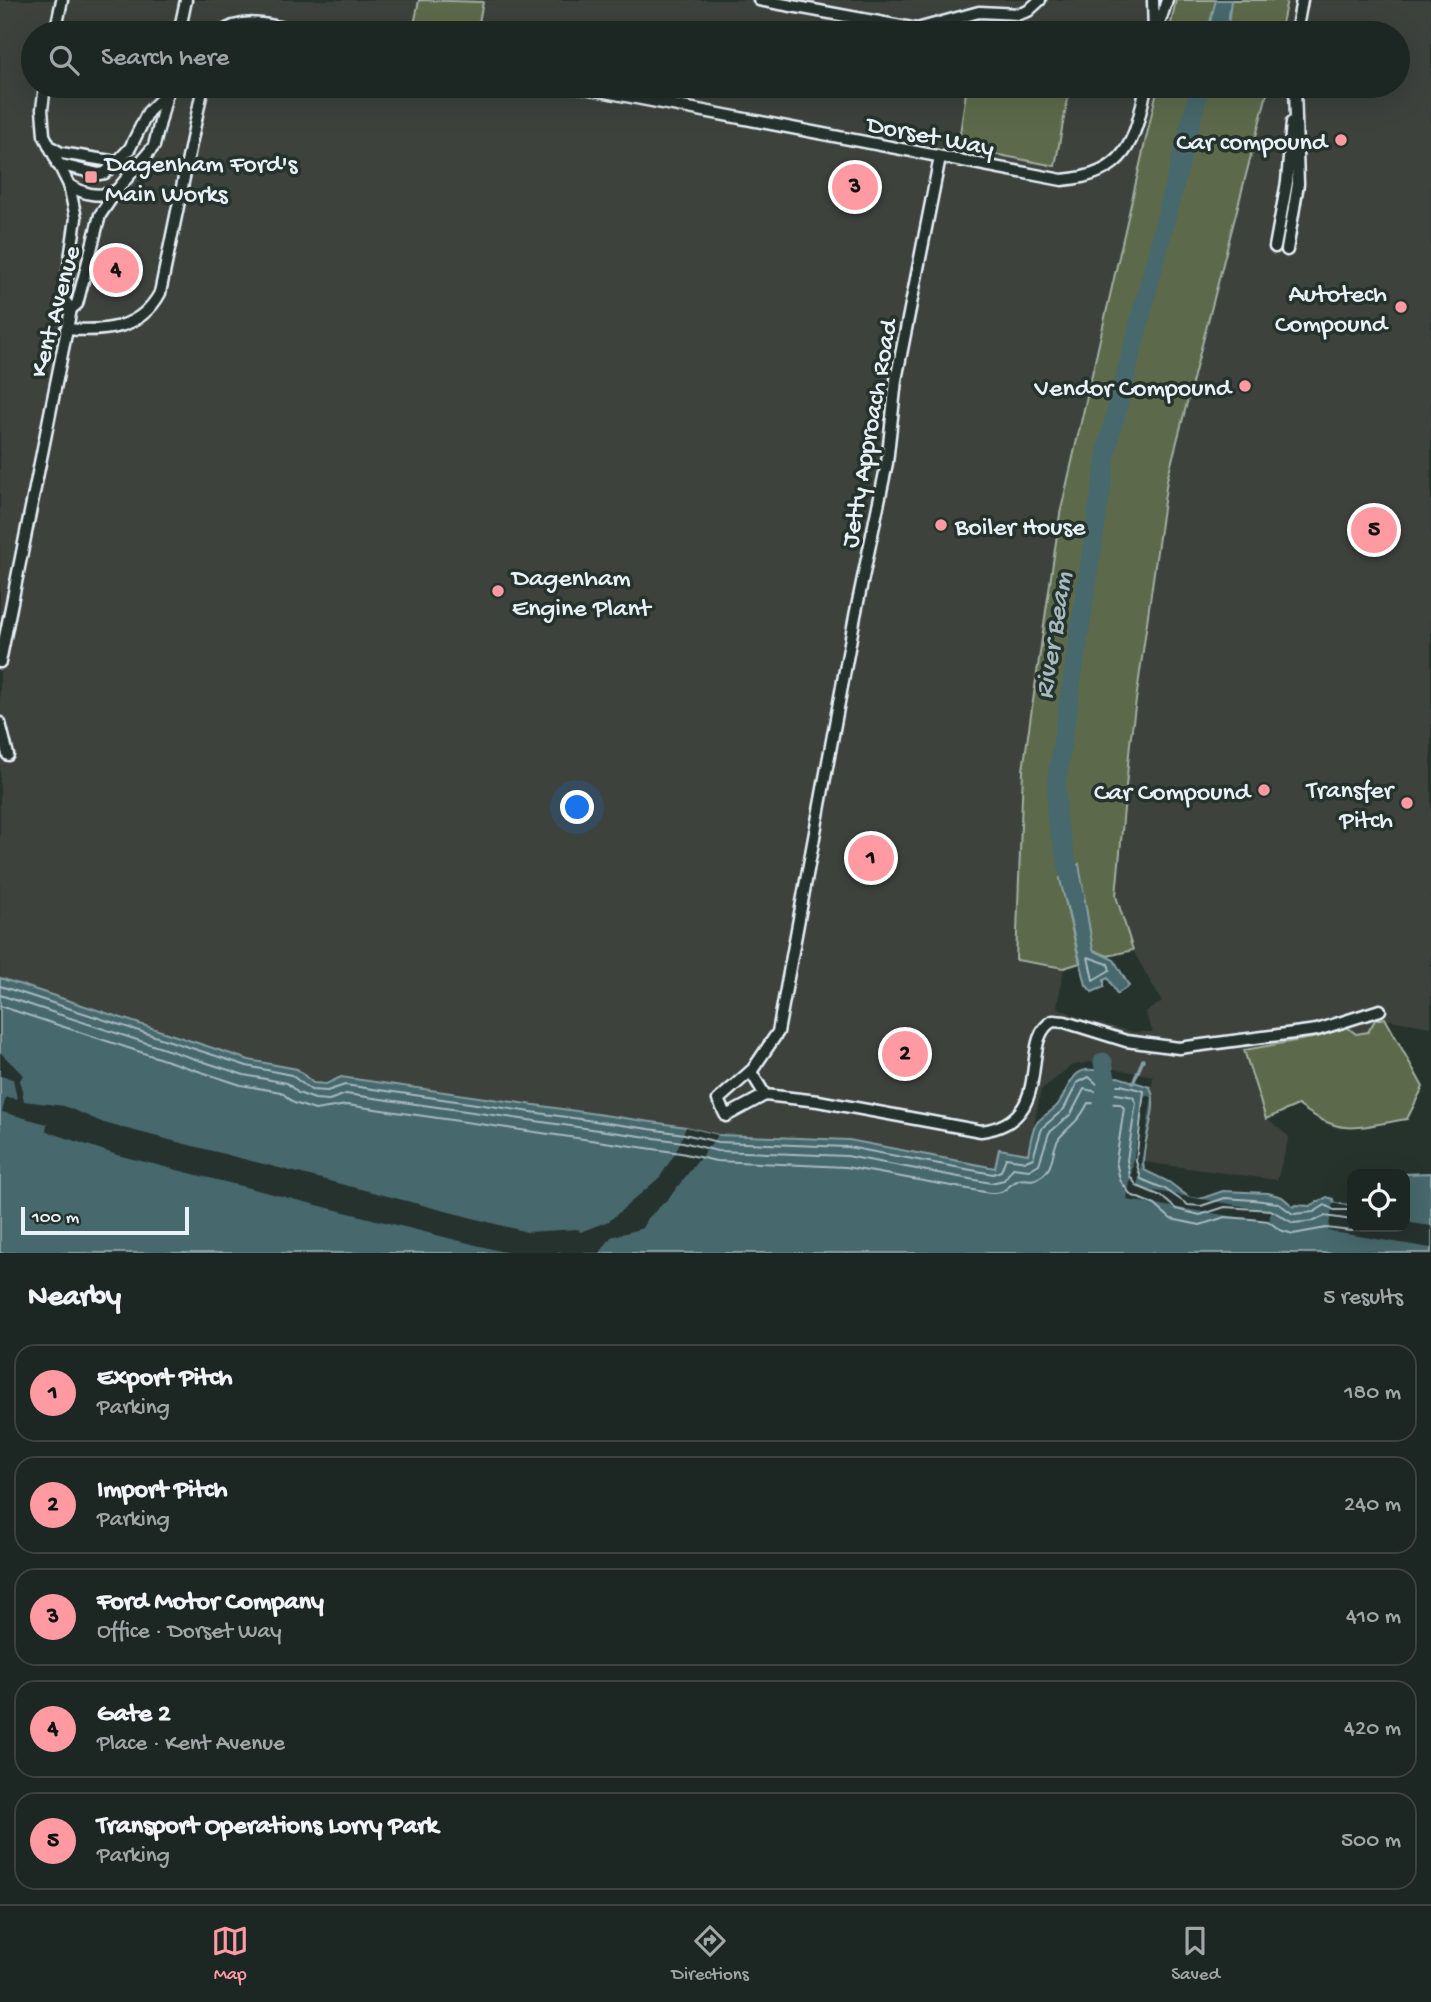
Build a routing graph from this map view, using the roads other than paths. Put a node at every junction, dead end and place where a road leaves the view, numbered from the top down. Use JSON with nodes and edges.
{"nodes":[{"id":1,"x":62,"y":0,"type":"edge"},
{"id":2,"x":186,"y":0,"type":"edge"},
{"id":3,"x":759,"y":0,"type":"edge"},
{"id":4,"x":1040,"y":0,"type":"edge"},
{"id":5,"x":1153,"y":0,"type":"edge"},
{"id":6,"x":1167,"y":0,"type":"edge"},
{"id":7,"x":1302,"y":0,"type":"edge"},
{"id":8,"x":58,"y":21,"type":"edge"},
{"id":9,"x":182,"y":21,"type":"edge"},
{"id":10,"x":873,"y":21,"type":"edge"},
{"id":11,"x":946,"y":21,"type":"edge"},
{"id":12,"x":1154,"y":21,"type":"edge"},
{"id":13,"x":1159,"y":21,"type":"edge"},
{"id":14,"x":1298,"y":21,"type":"edge"},
{"id":15,"x":44,"y":98,"type":"edge"},
{"id":16,"x":160,"y":98,"type":"edge"},
{"id":17,"x":166,"y":98,"type":"edge"},
{"id":18,"x":201,"y":98,"type":"edge"},
{"id":19,"x":636,"y":98,"type":"edge"},
{"id":20,"x":1144,"y":98,"type":"edge"},
{"id":21,"x":1295,"y":98,"type":"edge"},
{"id":22,"x":1294,"y":111,"type":"junction"},
{"id":23,"x":48,"y":146,"type":"junction"},
{"id":24,"x":940,"y":157,"type":"junction"},
{"id":25,"x":117,"y":162,"type":"junction"},
{"id":26,"x":57,"y":164,"type":"junction"},
{"id":27,"x":69,"y":186,"type":"junction"},
{"id":28,"x":117,"y":190,"type":"junction"},
{"id":29,"x":1276,"y":247,"type":"dead end"},
{"id":30,"x":1287,"y":250,"type":"dead end"},
{"id":31,"x":71,"y":309,"type":"junction"},
{"id":32,"x":66,"y":330,"type":"junction"},
{"id":33,"x":0,"y":662,"type":"edge"},
{"id":34,"x":0,"y":723,"type":"edge"},
{"id":35,"x":8,"y":755,"type":"dead end"},
{"id":36,"x":1380,"y":1010,"type":"dead end"},
{"id":37,"x":751,"y":1072,"type":"junction"},
{"id":38,"x":765,"y":1095,"type":"junction"}],
"edges":[{"from":1,"to":8,"type":"street"},
{"from":2,"to":9,"type":"street"},
{"from":3,"to":10,"type":"street"},
{"from":4,"to":11,"type":"street"},
{"from":5,"to":12,"type":"street"},
{"from":6,"to":13,"type":"street"},
{"from":7,"to":14,"type":"street"},
{"from":15,"to":23,"type":"street"},
{"from":16,"to":25,"type":"street"},
{"from":17,"to":28,"type":"street","name":"Kent Avenue"},
{"from":18,"to":32,"type":"street"},
{"from":19,"to":24,"type":"street","name":"Dorset Way"},
{"from":20,"to":24,"type":"street","name":"Dorset Way"},
{"from":21,"to":22,"type":"street"},
{"from":22,"to":29,"type":"street"},
{"from":22,"to":30,"type":"street"},
{"from":23,"to":25,"type":"street"},
{"from":23,"to":26,"type":"street"},
{"from":24,"to":37,"type":"street","name":"Jetty Approach Road"},
{"from":25,"to":26,"type":"street"},
{"from":26,"to":27,"type":"street"},
{"from":27,"to":28,"type":"street"},
{"from":27,"to":31,"type":"street"},
{"from":28,"to":31,"type":"street","name":"Kent Avenue"},
{"from":31,"to":32,"type":"street","name":"Kent Avenue"},
{"from":32,"to":33,"type":"street","name":"Kent Avenue"},
{"from":34,"to":35,"type":"street"},
{"from":36,"to":38,"type":"street"},
{"from":37,"to":38,"type":"street"},
{"from":37,"to":38,"type":"street","name":"Jetty Approach Road"}]}
